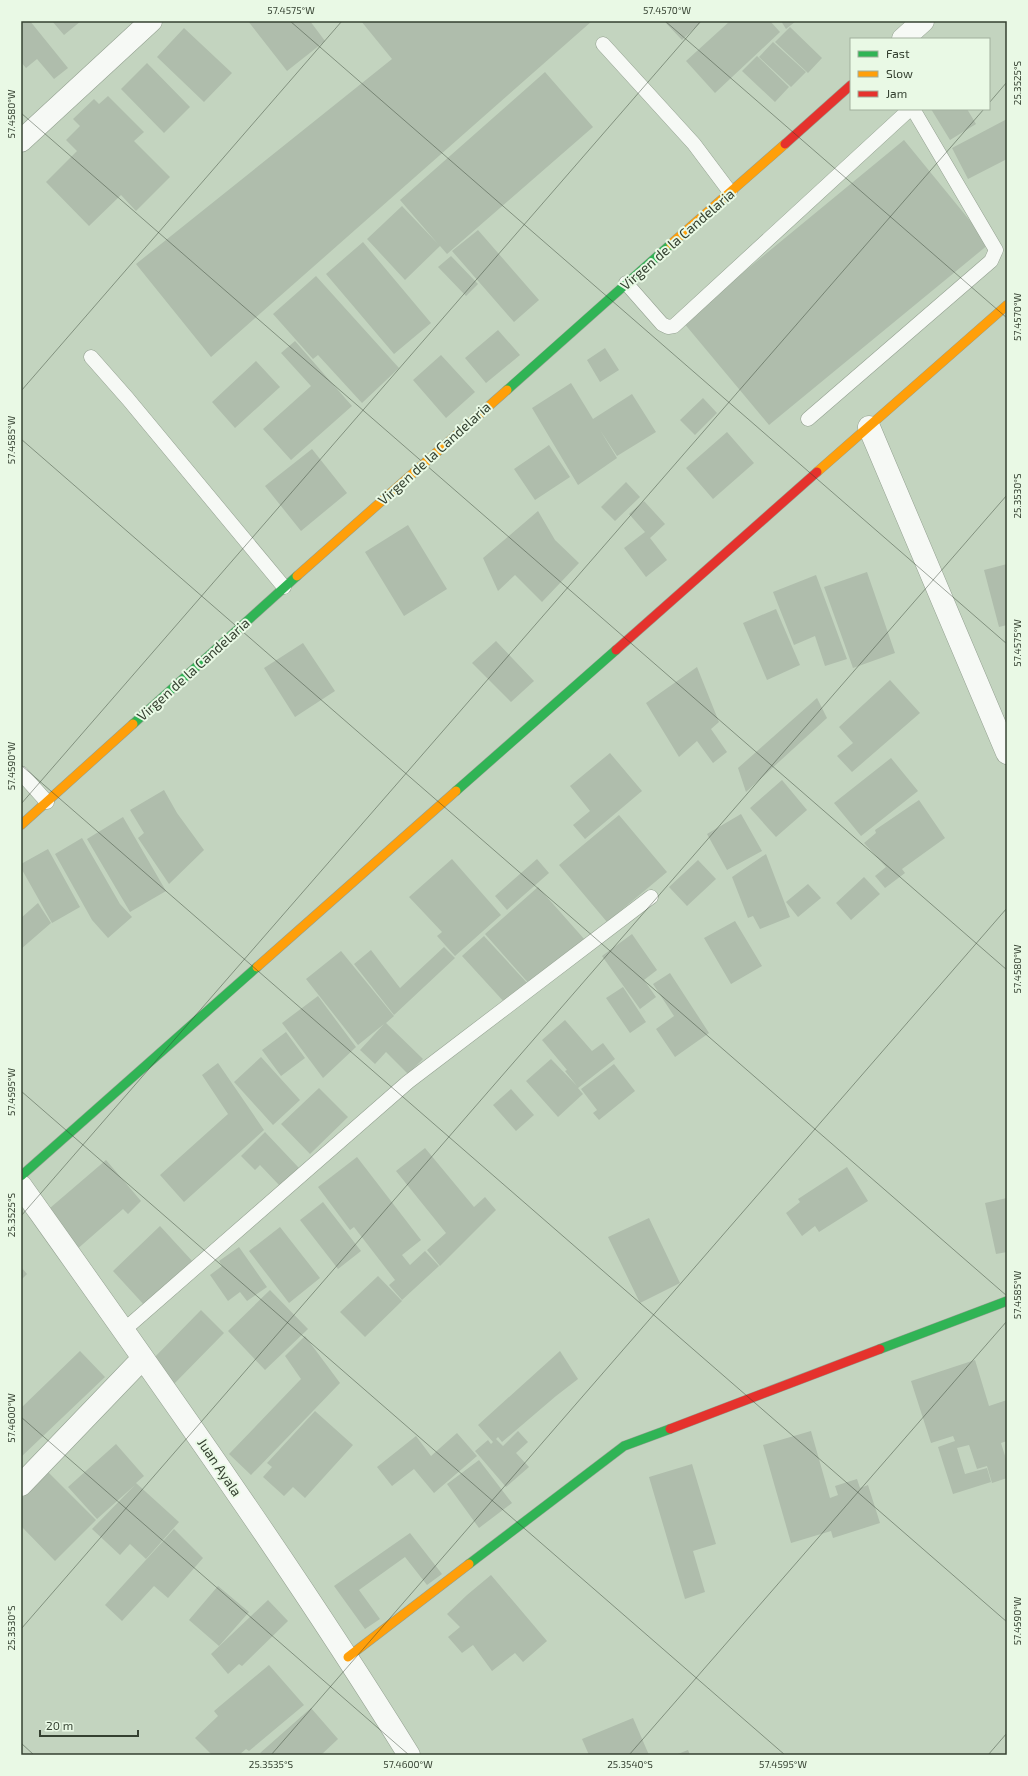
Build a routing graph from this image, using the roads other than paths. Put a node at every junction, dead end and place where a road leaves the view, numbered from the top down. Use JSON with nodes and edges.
{"nodes":[{"id":1,"x":151,"y":21,"type":"edge"},
{"id":2,"x":923,"y":21,"type":"edge"},
{"id":3,"x":904,"y":38,"type":"edge"},
{"id":4,"x":603,"y":44,"type":"dead end"},
{"id":5,"x":850,"y":86,"type":"edge"},
{"id":6,"x":910,"y":110,"type":"edge"},
{"id":7,"x":912,"y":110,"type":"edge"},
{"id":8,"x":21,"y":141,"type":"edge"},
{"id":9,"x":730,"y":192,"type":"junction"},
{"id":10,"x":626,"y":283,"type":"junction"},
{"id":11,"x":1007,"y":305,"type":"edge"},
{"id":12,"x":91,"y":357,"type":"dead end"},
{"id":13,"x":808,"y":419,"type":"dead end"},
{"id":14,"x":868,"y":427,"type":"junction"},
{"id":15,"x":284,"y":586,"type":"junction"},
{"id":16,"x":1007,"y":753,"type":"edge"},
{"id":17,"x":21,"y":773,"type":"edge"},
{"id":18,"x":47,"y":802,"type":"junction"},
{"id":19,"x":21,"y":825,"type":"edge"},
{"id":20,"x":652,"y":896,"type":"dead end"},
{"id":21,"x":21,"y":1176,"type":"edge"},
{"id":22,"x":21,"y":1186,"type":"edge"},
{"id":23,"x":1007,"y":1300,"type":"edge"},
{"id":24,"x":124,"y":1330,"type":"junction"},
{"id":25,"x":143,"y":1358,"type":"junction"},
{"id":26,"x":21,"y":1485,"type":"edge"},
{"id":27,"x":348,"y":1657,"type":"junction"},
{"id":28,"x":409,"y":1755,"type":"edge"}],
"edges":[{"from":1,"to":8,"type":"street"},
{"from":2,"to":3,"type":"street"},
{"from":4,"to":9,"type":"lane"},
{"from":5,"to":9,"type":"street","name":"Virgen de la Candelaria"},
{"from":6,"to":10,"type":"lane"},
{"from":7,"to":13,"type":"lane"},
{"from":9,"to":10,"type":"street","name":"Virgen de la Candelaria"},
{"from":10,"to":15,"type":"street","name":"Virgen de la Candelaria"},
{"from":11,"to":14,"type":"street"},
{"from":12,"to":15,"type":"lane"},
{"from":14,"to":16,"type":"street"},
{"from":14,"to":21,"type":"street"},
{"from":15,"to":18,"type":"street","name":"Virgen de la Candelaria"},
{"from":17,"to":18,"type":"lane"},
{"from":18,"to":19,"type":"street","name":"Virgen de la Candelaria"},
{"from":20,"to":24,"type":"lane"},
{"from":22,"to":24,"type":"street","name":"Juan Ayala"},
{"from":23,"to":27,"type":"street"},
{"from":24,"to":25,"type":"street","name":"Juan Ayala"},
{"from":25,"to":26,"type":"street"},
{"from":25,"to":27,"type":"street","name":"Juan Ayala"},
{"from":27,"to":28,"type":"street","name":"Juan Ayala"}]}
